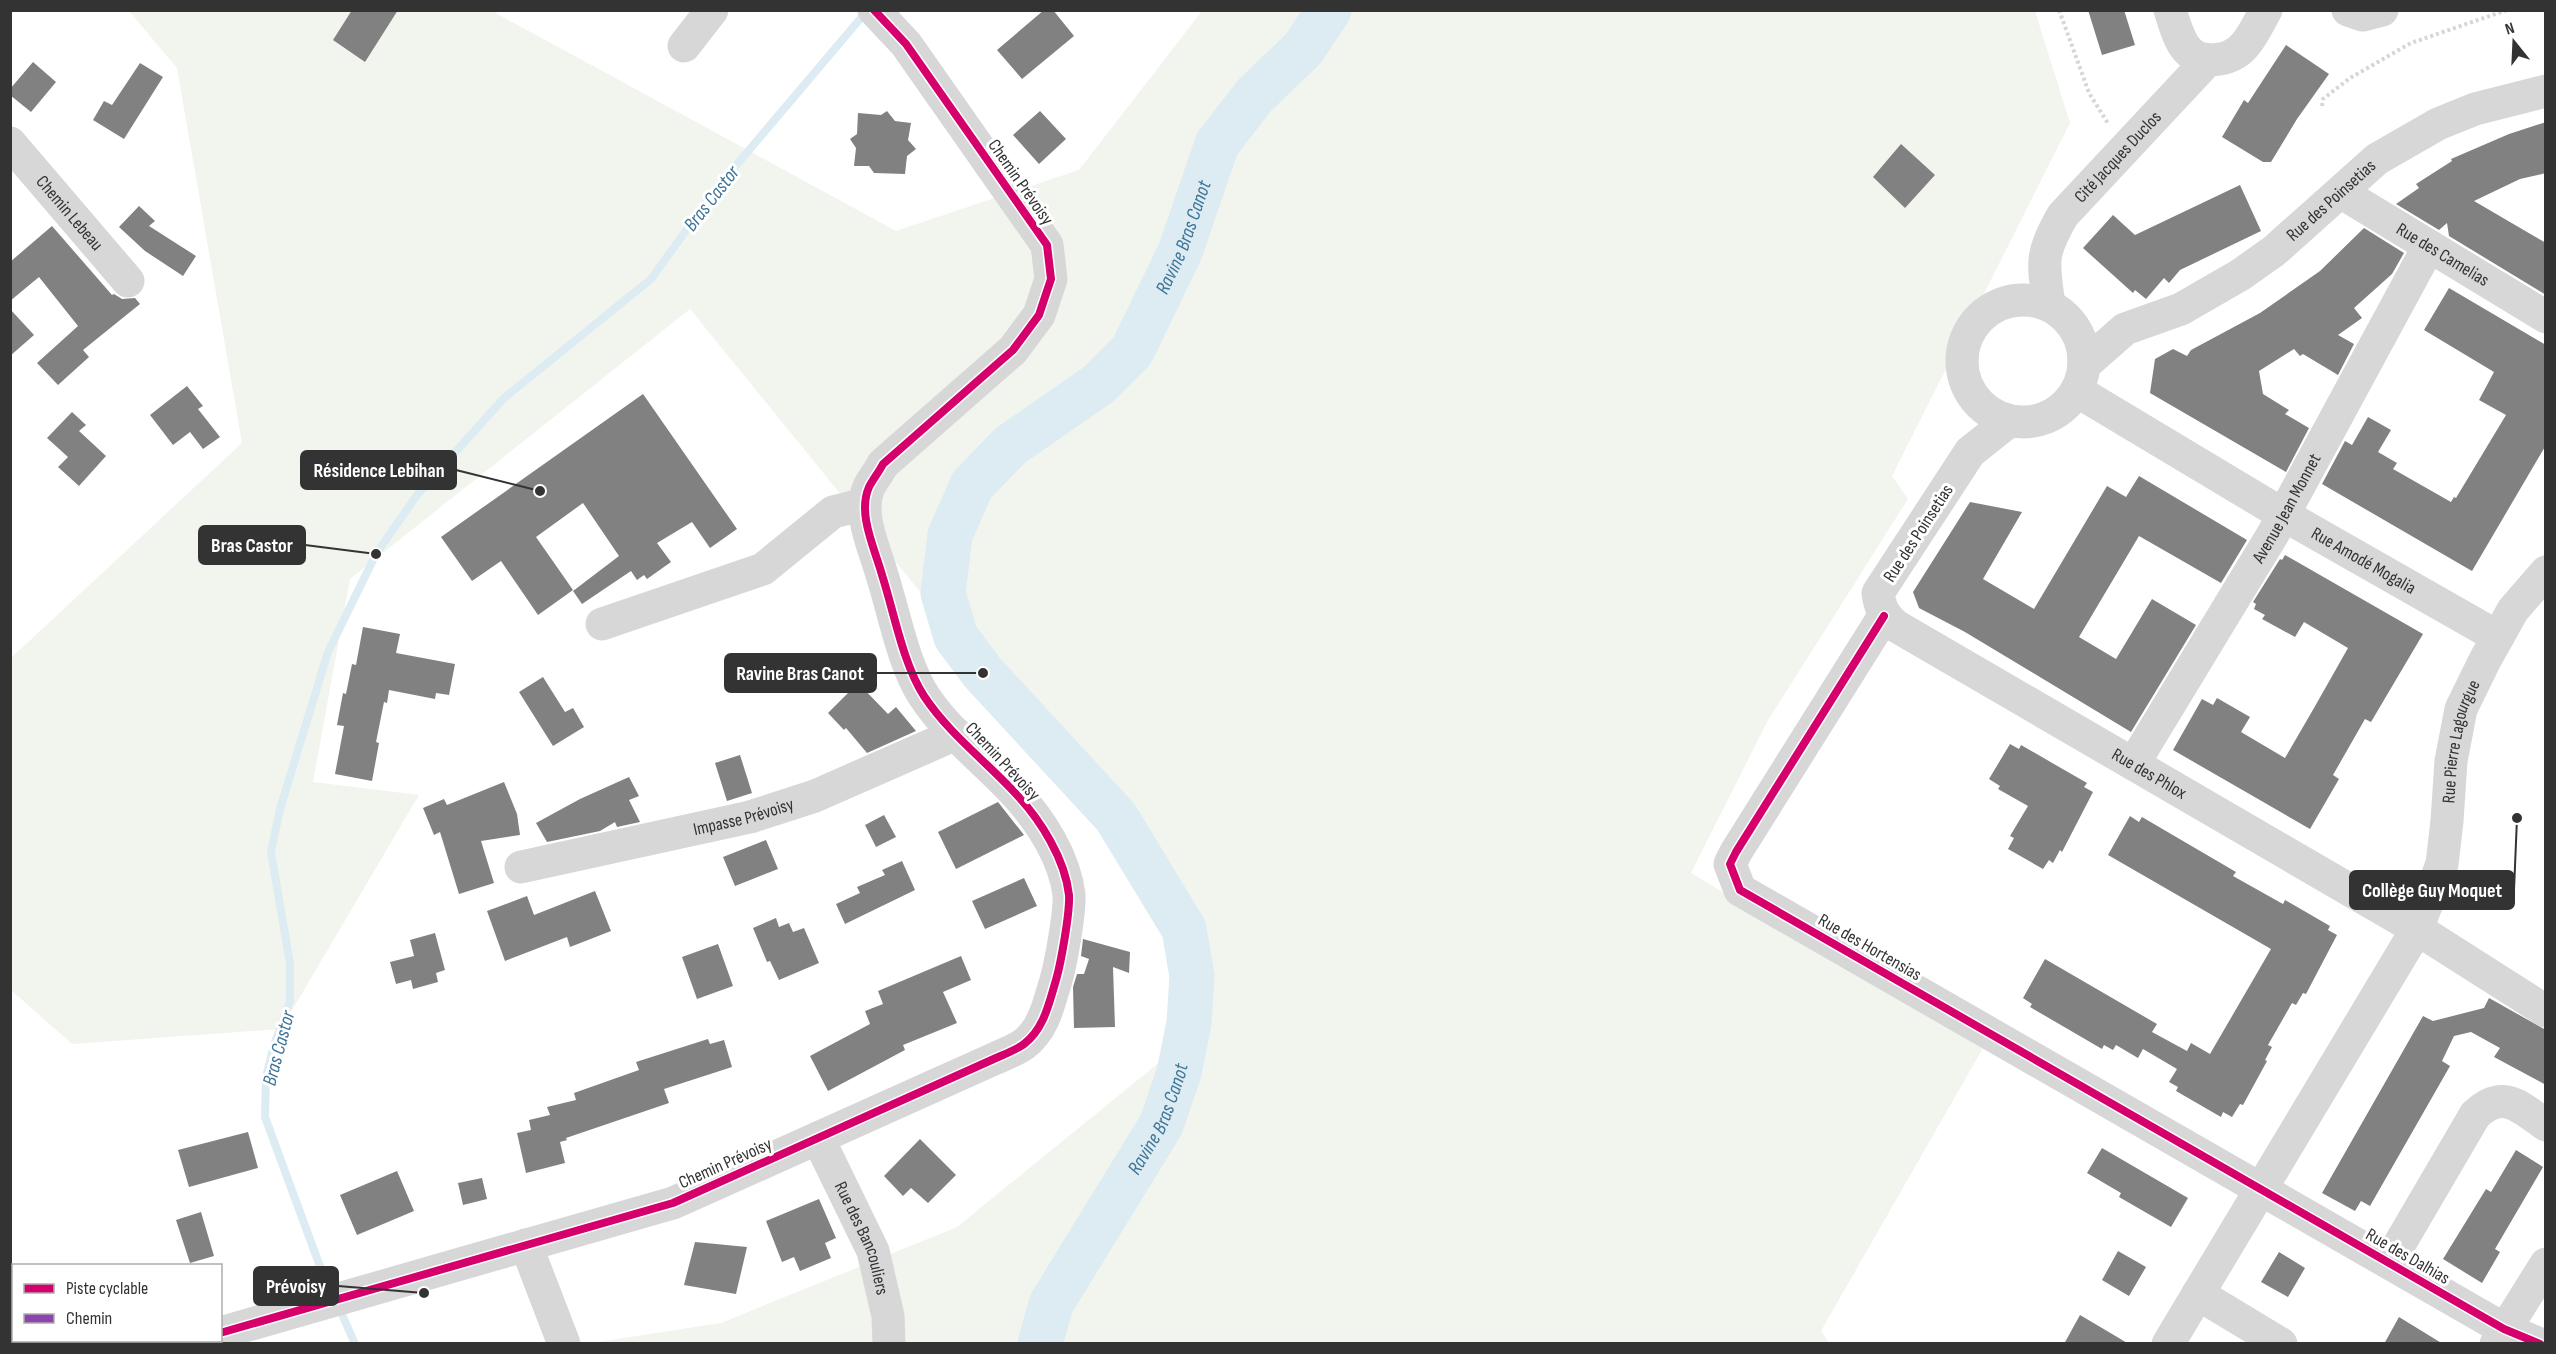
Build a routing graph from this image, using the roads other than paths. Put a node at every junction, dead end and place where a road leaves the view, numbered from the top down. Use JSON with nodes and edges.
{"nodes":[{"id":1,"x":712,"y":10,"type":"edge"},
{"id":2,"x":2170,"y":10,"type":"edge"},
{"id":3,"x":2266,"y":10,"type":"edge"},
{"id":4,"x":2348,"y":10,"type":"edge"},
{"id":5,"x":2382,"y":10,"type":"edge"},
{"id":6,"x":880,"y":16,"type":"edge"},
{"id":7,"x":684,"y":46,"type":"dead end"},
{"id":8,"x":2206,"y":62,"type":"junction"},
{"id":9,"x":2546,"y":91,"type":"edge"},
{"id":10,"x":10,"y":143,"type":"edge"},
{"id":11,"x":2342,"y":193,"type":"junction"},
{"id":12,"x":2429,"y":246,"type":"junction"},
{"id":13,"x":2043,"y":262,"type":"junction"},
{"id":14,"x":128,"y":281,"type":"dead end"},
{"id":15,"x":2012,"y":300,"type":"junction"},
{"id":16,"x":2049,"y":305,"type":"junction"},
{"id":17,"x":2546,"y":317,"type":"edge"},
{"id":18,"x":2075,"y":327,"type":"junction"},
{"id":19,"x":2125,"y":329,"type":"junction"},
{"id":20,"x":2080,"y":378,"type":"junction"},
{"id":21,"x":1974,"y":399,"type":"junction"},
{"id":22,"x":2009,"y":421,"type":"junction"},
{"id":23,"x":1970,"y":452,"type":"junction"},
{"id":24,"x":865,"y":504,"type":"junction"},
{"id":25,"x":2284,"y":515,"type":"junction"},
{"id":26,"x":2546,"y":572,"type":"edge"},
{"id":27,"x":1884,"y":616,"type":"junction"},
{"id":28,"x":602,"y":624,"type":"dead end"},
{"id":29,"x":2498,"y":637,"type":"junction"},
{"id":30,"x":956,"y":734,"type":"junction"},
{"id":31,"x":2134,"y":763,"type":"junction"},
{"id":32,"x":521,"y":867,"type":"dead end"},
{"id":33,"x":2417,"y":929,"type":"junction"},
{"id":34,"x":2546,"y":1011,"type":"edge"},
{"id":35,"x":2546,"y":1125,"type":"edge"},
{"id":36,"x":818,"y":1138,"type":"junction"},
{"id":37,"x":2262,"y":1189,"type":"junction"},
{"id":38,"x":526,"y":1245,"type":"junction"},
{"id":39,"x":2388,"y":1262,"type":"junction"},
{"id":40,"x":2546,"y":1264,"type":"edge"},
{"id":41,"x":2198,"y":1294,"type":"junction"},
{"id":42,"x":222,"y":1332,"type":"edge"},
{"id":43,"x":2500,"y":1336,"type":"edge"},
{"id":44,"x":564,"y":1344,"type":"edge"},
{"id":45,"x":889,"y":1344,"type":"edge"},
{"id":46,"x":2168,"y":1344,"type":"edge"},
{"id":47,"x":2281,"y":1344,"type":"edge"},
{"id":48,"x":2540,"y":1344,"type":"edge"}],
"edges":[{"from":1,"to":7,"type":"street"},
{"from":2,"to":8,"type":"street"},
{"from":3,"to":8,"type":"street","name":"Cité Jacques Duclos"},
{"from":4,"to":5,"type":"street"},
{"from":6,"to":24,"type":"street","name":"Chemin Prévoisy"},
{"from":8,"to":13,"type":"street","name":"Cité Jacques Duclos"},
{"from":9,"to":11,"type":"street","name":"Rue des Poinsetias"},
{"from":10,"to":14,"type":"street","name":"Chemin Lebeau"},
{"from":11,"to":12,"type":"street","name":"Rue des Camelias"},
{"from":11,"to":19,"type":"street","name":"Rue des Poinsetias"},
{"from":12,"to":17,"type":"street","name":"Rue des Camelias"},
{"from":12,"to":25,"type":"street","name":"Avenue Jean Monnet"},
{"from":13,"to":15,"type":"street","name":"Cité Jacques Duclos"},
{"from":13,"to":16,"type":"street","name":"Cité Jacques Duclos"},
{"from":15,"to":16,"type":"street"},
{"from":15,"to":21,"type":"street"},
{"from":16,"to":18,"type":"street"},
{"from":18,"to":19,"type":"street","name":"Rue des Poinsetias"},
{"from":18,"to":20,"type":"street"},
{"from":19,"to":20,"type":"street","name":"Rue des Poinsetias"},
{"from":20,"to":22,"type":"street"},
{"from":20,"to":25,"type":"street","name":"Rue Amodé Mogalia"},
{"from":21,"to":22,"type":"street"},
{"from":21,"to":23,"type":"street","name":"Rue des Poinsetias"},
{"from":22,"to":23,"type":"street","name":"Rue des Poinsetias"},
{"from":23,"to":27,"type":"street","name":"Rue des Poinsetias"},
{"from":24,"to":28,"type":"street"},
{"from":24,"to":30,"type":"street","name":"Chemin Prévoisy"},
{"from":25,"to":29,"type":"street","name":"Rue Amodé Mogalia"},
{"from":25,"to":31,"type":"street","name":"Avenue Jean Monnet"},
{"from":26,"to":29,"type":"street","name":"Rue Pierre Lagourgue"},
{"from":27,"to":31,"type":"street","name":"Rue des Phlox"},
{"from":27,"to":37,"type":"street","name":"Rue des Hortensias"},
{"from":29,"to":33,"type":"street","name":"Rue Pierre Lagourgue"},
{"from":30,"to":32,"type":"street","name":"Impasse Prévoisy"},
{"from":30,"to":36,"type":"street","name":"Chemin Prévoisy"},
{"from":31,"to":33,"type":"street","name":"Rue des Phlox"},
{"from":33,"to":34,"type":"street","name":"Rue des Phlox"},
{"from":33,"to":37,"type":"street"},
{"from":35,"to":39,"type":"street","name":"Rue des Dalhias"},
{"from":36,"to":38,"type":"street","name":"Chemin Prévoisy"},
{"from":36,"to":45,"type":"street","name":"Rue des Bancouliers"},
{"from":37,"to":39,"type":"street","name":"Rue des Dalhias"},
{"from":37,"to":41,"type":"street"},
{"from":38,"to":42,"type":"street","name":"Chemin Prévoisy"},
{"from":38,"to":44,"type":"street"},
{"from":39,"to":43,"type":"street","name":"Rue des Dalhias"},
{"from":40,"to":43,"type":"street"},
{"from":41,"to":46,"type":"street"},
{"from":41,"to":47,"type":"street"},
{"from":43,"to":48,"type":"street","name":"Rue des Dalhias"}]}
